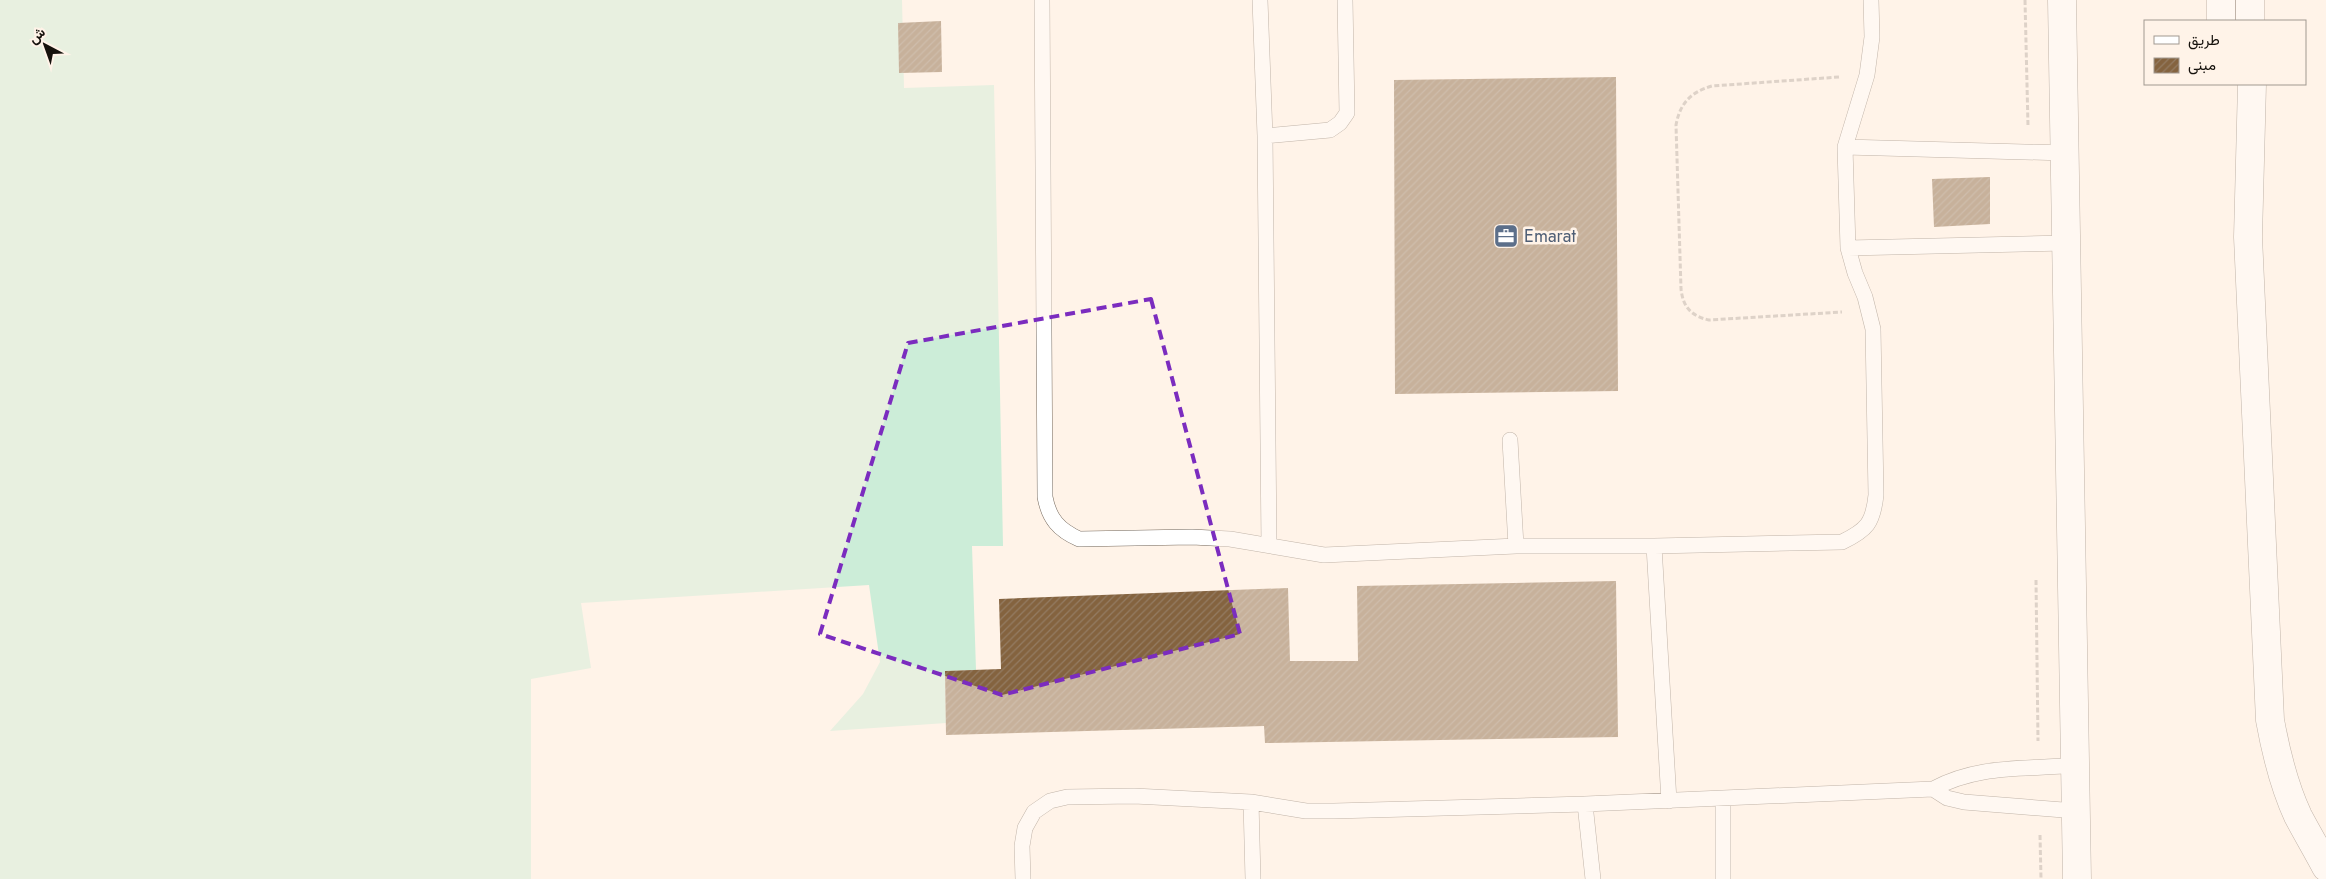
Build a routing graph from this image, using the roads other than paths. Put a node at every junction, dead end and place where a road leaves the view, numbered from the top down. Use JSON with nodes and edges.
{"nodes":[{"id":1,"x":1042,"y":0,"type":"edge"},
{"id":2,"x":1260,"y":0,"type":"edge"},
{"id":3,"x":1345,"y":0,"type":"edge"},
{"id":4,"x":1871,"y":0,"type":"edge"},
{"id":5,"x":2062,"y":0,"type":"edge"},
{"id":6,"x":2221,"y":0,"type":"edge"},
{"id":7,"x":2250,"y":0,"type":"edge"},
{"id":8,"x":2221,"y":20,"type":"edge"},
{"id":9,"x":2250,"y":20,"type":"edge"},
{"id":10,"x":2249,"y":90,"type":"edge"},
{"id":11,"x":1265,"y":136,"type":"junction"},
{"id":12,"x":1845,"y":147,"type":"junction"},
{"id":13,"x":2065,"y":153,"type":"junction"},
{"id":14,"x":2066,"y":243,"type":"junction"},
{"id":15,"x":1848,"y":248,"type":"junction"},
{"id":16,"x":1510,"y":440,"type":"dead end"},
{"id":17,"x":1269,"y":545,"type":"junction"},
{"id":18,"x":1516,"y":546,"type":"junction"},
{"id":19,"x":1654,"y":546,"type":"junction"},
{"id":20,"x":2075,"y":765,"type":"junction"},
{"id":21,"x":1933,"y":788,"type":"junction"},
{"id":22,"x":1723,"y":798,"type":"junction"},
{"id":23,"x":1669,"y":801,"type":"junction"},
{"id":24,"x":1252,"y":802,"type":"junction"},
{"id":25,"x":1585,"y":804,"type":"junction"},
{"id":26,"x":2076,"y":811,"type":"junction"},
{"id":27,"x":2326,"y":867,"type":"edge"},
{"id":28,"x":1022,"y":879,"type":"edge"},
{"id":29,"x":1253,"y":879,"type":"edge"},
{"id":30,"x":1593,"y":879,"type":"edge"},
{"id":31,"x":1723,"y":879,"type":"edge"},
{"id":32,"x":2078,"y":879,"type":"edge"}],
"edges":[{"from":1,"to":17,"type":"lane"},
{"from":2,"to":11,"type":"lane"},
{"from":3,"to":11,"type":"lane"},
{"from":4,"to":12,"type":"lane"},
{"from":5,"to":13,"type":"main road"},
{"from":6,"to":8,"type":"main road"},
{"from":7,"to":9,"type":"main road"},
{"from":10,"to":27,"type":"main road"},
{"from":11,"to":17,"type":"lane"},
{"from":12,"to":13,"type":"lane"},
{"from":12,"to":15,"type":"lane"},
{"from":13,"to":14,"type":"main road"},
{"from":14,"to":15,"type":"lane"},
{"from":14,"to":20,"type":"main road"},
{"from":15,"to":19,"type":"lane"},
{"from":16,"to":18,"type":"lane"},
{"from":17,"to":18,"type":"lane"},
{"from":18,"to":19,"type":"lane"},
{"from":19,"to":23,"type":"lane"},
{"from":20,"to":21,"type":"lane"},
{"from":20,"to":26,"type":"main road"},
{"from":21,"to":22,"type":"lane"},
{"from":21,"to":26,"type":"lane"},
{"from":22,"to":23,"type":"lane"},
{"from":22,"to":31,"type":"lane"},
{"from":23,"to":25,"type":"lane"},
{"from":24,"to":25,"type":"lane"},
{"from":24,"to":28,"type":"lane"},
{"from":24,"to":29,"type":"lane"},
{"from":25,"to":30,"type":"lane"},
{"from":26,"to":32,"type":"main road"}]}
